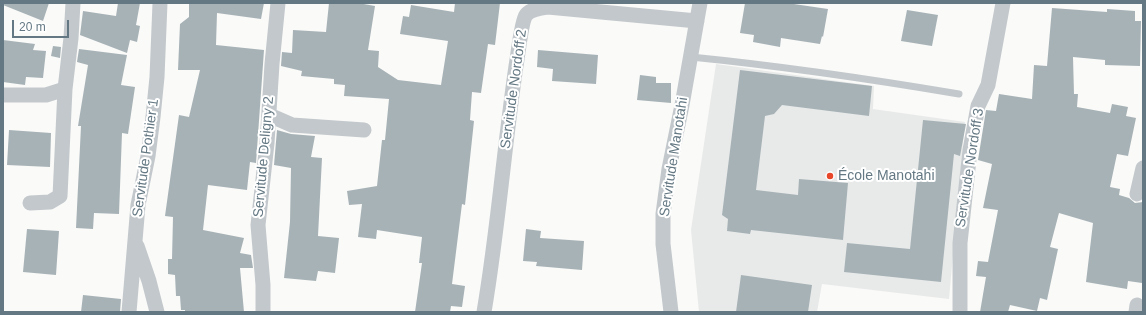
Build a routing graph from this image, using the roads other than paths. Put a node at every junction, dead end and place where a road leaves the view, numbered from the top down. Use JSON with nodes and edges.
{"nodes":[{"id":1,"x":73,"y":3,"type":"edge"},
{"id":2,"x":160,"y":3,"type":"edge"},
{"id":3,"x":278,"y":3,"type":"edge"},
{"id":4,"x":700,"y":3,"type":"edge"},
{"id":5,"x":1003,"y":3,"type":"edge"},
{"id":6,"x":697,"y":21,"type":"junction"},
{"id":7,"x":691,"y":57,"type":"junction"},
{"id":8,"x":65,"y":89,"type":"junction"},
{"id":9,"x":959,"y":94,"type":"dead end"},
{"id":10,"x":3,"y":96,"type":"edge"},
{"id":11,"x":269,"y":115,"type":"junction"},
{"id":12,"x":364,"y":130,"type":"dead end"},
{"id":13,"x":1143,"y":168,"type":"edge"},
{"id":14,"x":1137,"y":194,"type":"dead end"},
{"id":15,"x":30,"y":203,"type":"dead end"},
{"id":16,"x":135,"y":241,"type":"junction"},
{"id":17,"x":129,"y":312,"type":"edge"},
{"id":18,"x":157,"y":312,"type":"edge"},
{"id":19,"x":262,"y":312,"type":"edge"},
{"id":20,"x":484,"y":312,"type":"edge"},
{"id":21,"x":671,"y":312,"type":"edge"},
{"id":22,"x":960,"y":312,"type":"edge"}],
"edges":[{"from":1,"to":8,"type":"street"},
{"from":2,"to":16,"type":"street","name":"Servitude Pothier 1"},
{"from":3,"to":11,"type":"street","name":"Servitude Deligny 2"},
{"from":4,"to":6,"type":"street","name":"Servitude Manotahi"},
{"from":5,"to":22,"type":"street","name":"Servitude Nordoff 3"},
{"from":6,"to":7,"type":"street","name":"Servitude Manotahi"},
{"from":6,"to":20,"type":"street","name":"Servitude Nordoff 2"},
{"from":7,"to":9,"type":"lane"},
{"from":7,"to":21,"type":"street","name":"Servitude Manotahi"},
{"from":8,"to":10,"type":"street"},
{"from":8,"to":15,"type":"street"},
{"from":11,"to":12,"type":"street"},
{"from":11,"to":19,"type":"street","name":"Servitude Deligny 2"},
{"from":13,"to":14,"type":"street"},
{"from":16,"to":17,"type":"street","name":"Servitude Pothier 1"},
{"from":16,"to":18,"type":"street"}]}
